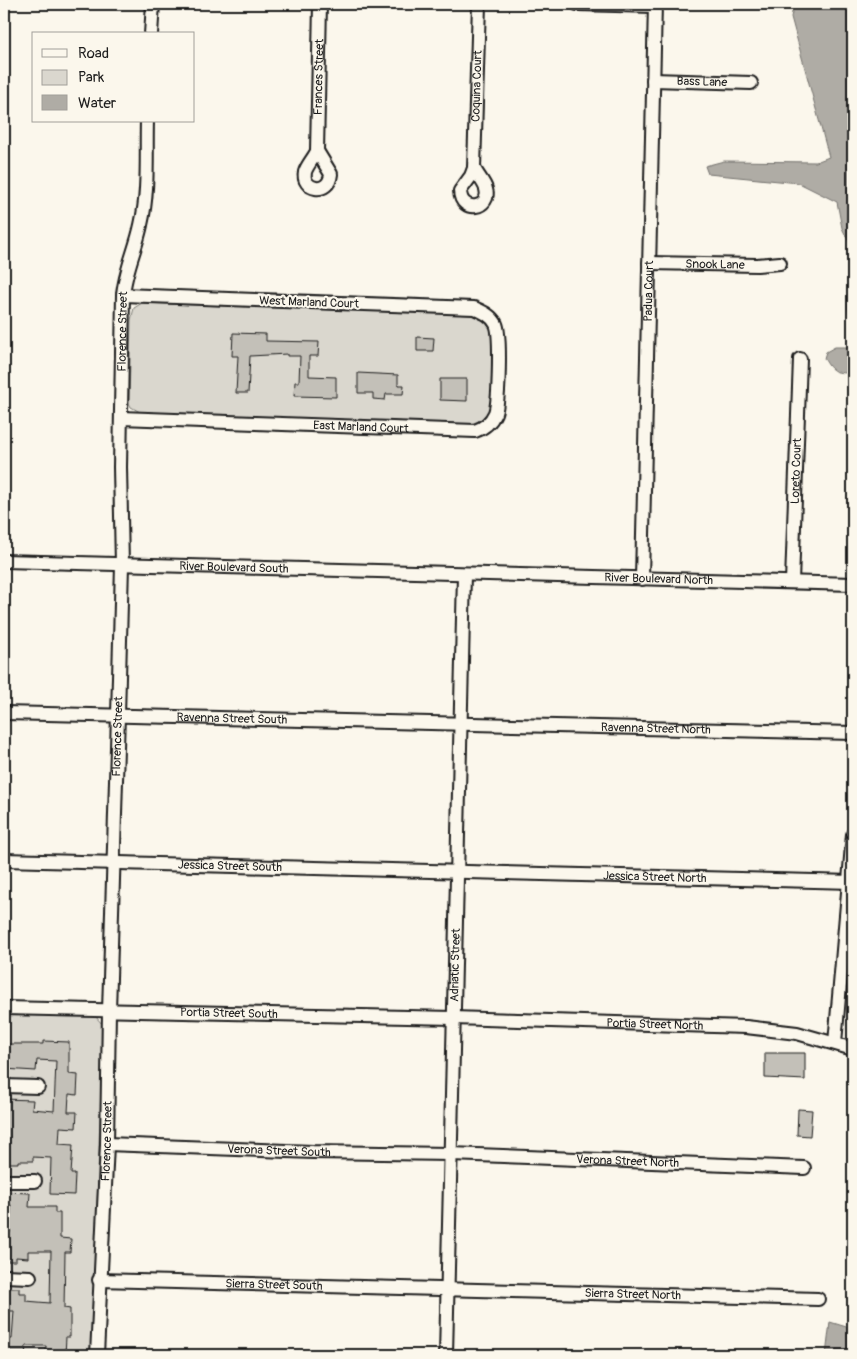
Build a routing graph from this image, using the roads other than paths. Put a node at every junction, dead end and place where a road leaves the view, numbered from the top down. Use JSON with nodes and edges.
{"nodes":[{"id":1,"x":153,"y":4,"type":"edge"},
{"id":2,"x":320,"y":4,"type":"edge"},
{"id":3,"x":479,"y":4,"type":"edge"},
{"id":4,"x":577,"y":4,"type":"edge"},
{"id":5,"x":655,"y":5,"type":"edge"},
{"id":6,"x":151,"y":32,"type":"edge"},
{"id":7,"x":652,"y":80,"type":"junction"},
{"id":8,"x":751,"y":82,"type":"dead end"},
{"id":9,"x":147,"y":122,"type":"edge"},
{"id":10,"x":317,"y":151,"type":"dead end"},
{"id":11,"x":474,"y":168,"type":"dead end"},
{"id":12,"x":649,"y":263,"type":"junction"},
{"id":13,"x":780,"y":263,"type":"dead end"},
{"id":14,"x":124,"y":295,"type":"junction"},
{"id":15,"x":491,"y":318,"type":"joint"},
{"id":16,"x":800,"y":359,"type":"dead end"},
{"id":17,"x":120,"y":418,"type":"junction"},
{"id":18,"x":4,"y":561,"type":"edge"},
{"id":19,"x":122,"y":565,"type":"junction"},
{"id":20,"x":464,"y":574,"type":"junction"},
{"id":21,"x":642,"y":579,"type":"junction"},
{"id":22,"x":792,"y":582,"type":"junction"},
{"id":23,"x":853,"y":584,"type":"edge"},
{"id":24,"x":4,"y":713,"type":"edge"},
{"id":25,"x":118,"y":715,"type":"junction"},
{"id":26,"x":460,"y":724,"type":"junction"},
{"id":27,"x":853,"y":733,"type":"edge"},
{"id":28,"x":853,"y":834,"type":"edge"},
{"id":29,"x":4,"y":860,"type":"edge"},
{"id":30,"x":114,"y":863,"type":"junction"},
{"id":31,"x":457,"y":872,"type":"junction"},
{"id":32,"x":851,"y":882,"type":"edge"},
{"id":33,"x":4,"y":1008,"type":"edge"},
{"id":34,"x":109,"y":1011,"type":"junction"},
{"id":35,"x":453,"y":1018,"type":"junction"},
{"id":36,"x":834,"y":1043,"type":"junction"},
{"id":37,"x":853,"y":1049,"type":"edge"},
{"id":38,"x":4,"y":1086,"type":"edge"},
{"id":39,"x":38,"y":1087,"type":"dead end"},
{"id":40,"x":107,"y":1144,"type":"junction"},
{"id":41,"x":451,"y":1154,"type":"junction"},
{"id":42,"x":804,"y":1168,"type":"dead end"},
{"id":43,"x":4,"y":1181,"type":"edge"},
{"id":44,"x":35,"y":1181,"type":"dead end"},
{"id":45,"x":4,"y":1276,"type":"edge"},
{"id":46,"x":30,"y":1277,"type":"dead end"},
{"id":47,"x":99,"y":1280,"type":"junction"},
{"id":48,"x":447,"y":1289,"type":"junction"},
{"id":49,"x":818,"y":1299,"type":"dead end"},
{"id":50,"x":97,"y":1355,"type":"edge"},
{"id":51,"x":446,"y":1355,"type":"edge"}],
"edges":[{"from":1,"to":6,"type":"street"},
{"from":2,"to":10,"type":"street","name":"Frances Street"},
{"from":3,"to":11,"type":"street","name":"Coquina Court"},
{"from":4,"to":5,"type":"street"},
{"from":5,"to":7,"type":"street","name":"Padua Court"},
{"from":7,"to":8,"type":"street","name":"Bass Lane"},
{"from":7,"to":12,"type":"street","name":"Padua Court"},
{"from":9,"to":14,"type":"street","name":"Florence Street"},
{"from":12,"to":13,"type":"street","name":"Snook Lane"},
{"from":12,"to":21,"type":"street","name":"Padua Court"},
{"from":14,"to":15,"type":"street","name":"West Marland Court"},
{"from":14,"to":17,"type":"street","name":"Florence Street"},
{"from":15,"to":17,"type":"street","name":"East Marland Court"},
{"from":16,"to":22,"type":"street","name":"Loreto Court"},
{"from":17,"to":19,"type":"street","name":"Florence Street"},
{"from":18,"to":19,"type":"street","name":"River Boulevard South"},
{"from":19,"to":20,"type":"street","name":"River Boulevard South"},
{"from":19,"to":25,"type":"street","name":"Florence Street"},
{"from":20,"to":21,"type":"street","name":"River Boulevard North"},
{"from":20,"to":26,"type":"street","name":"Adriatic Street"},
{"from":21,"to":22,"type":"street","name":"River Boulevard North"},
{"from":22,"to":23,"type":"street","name":"River Boulevard North"},
{"from":24,"to":25,"type":"street","name":"Ravenna Street South"},
{"from":25,"to":26,"type":"street","name":"Ravenna Street South"},
{"from":25,"to":30,"type":"street","name":"Florence Street"},
{"from":26,"to":27,"type":"street","name":"Ravenna Street North"},
{"from":26,"to":31,"type":"street","name":"Adriatic Street"},
{"from":28,"to":32,"type":"street"},
{"from":29,"to":30,"type":"street","name":"Jessica Street South"},
{"from":30,"to":31,"type":"street","name":"Jessica Street South"},
{"from":30,"to":34,"type":"street","name":"Florence Street"},
{"from":31,"to":32,"type":"street","name":"Jessica Street North"},
{"from":31,"to":35,"type":"street","name":"Adriatic Street"},
{"from":32,"to":36,"type":"street"},
{"from":33,"to":34,"type":"street","name":"Portia Street South"},
{"from":34,"to":35,"type":"street","name":"Portia Street South"},
{"from":34,"to":40,"type":"street","name":"Florence Street"},
{"from":35,"to":36,"type":"street","name":"Portia Street North"},
{"from":35,"to":41,"type":"street","name":"Adriatic Street"},
{"from":36,"to":37,"type":"street","name":"Portia Street North"},
{"from":38,"to":39,"type":"street"},
{"from":40,"to":41,"type":"street","name":"Verona Street South"},
{"from":40,"to":47,"type":"street","name":"Florence Street"},
{"from":41,"to":42,"type":"street","name":"Verona Street North"},
{"from":41,"to":48,"type":"street","name":"Adriatic Street"},
{"from":43,"to":44,"type":"street"},
{"from":45,"to":46,"type":"street"},
{"from":47,"to":48,"type":"street","name":"Sierra Street South"},
{"from":47,"to":50,"type":"street","name":"Florence Street"},
{"from":48,"to":49,"type":"street","name":"Sierra Street North"},
{"from":48,"to":51,"type":"street","name":"Adriatic Street"}]}
